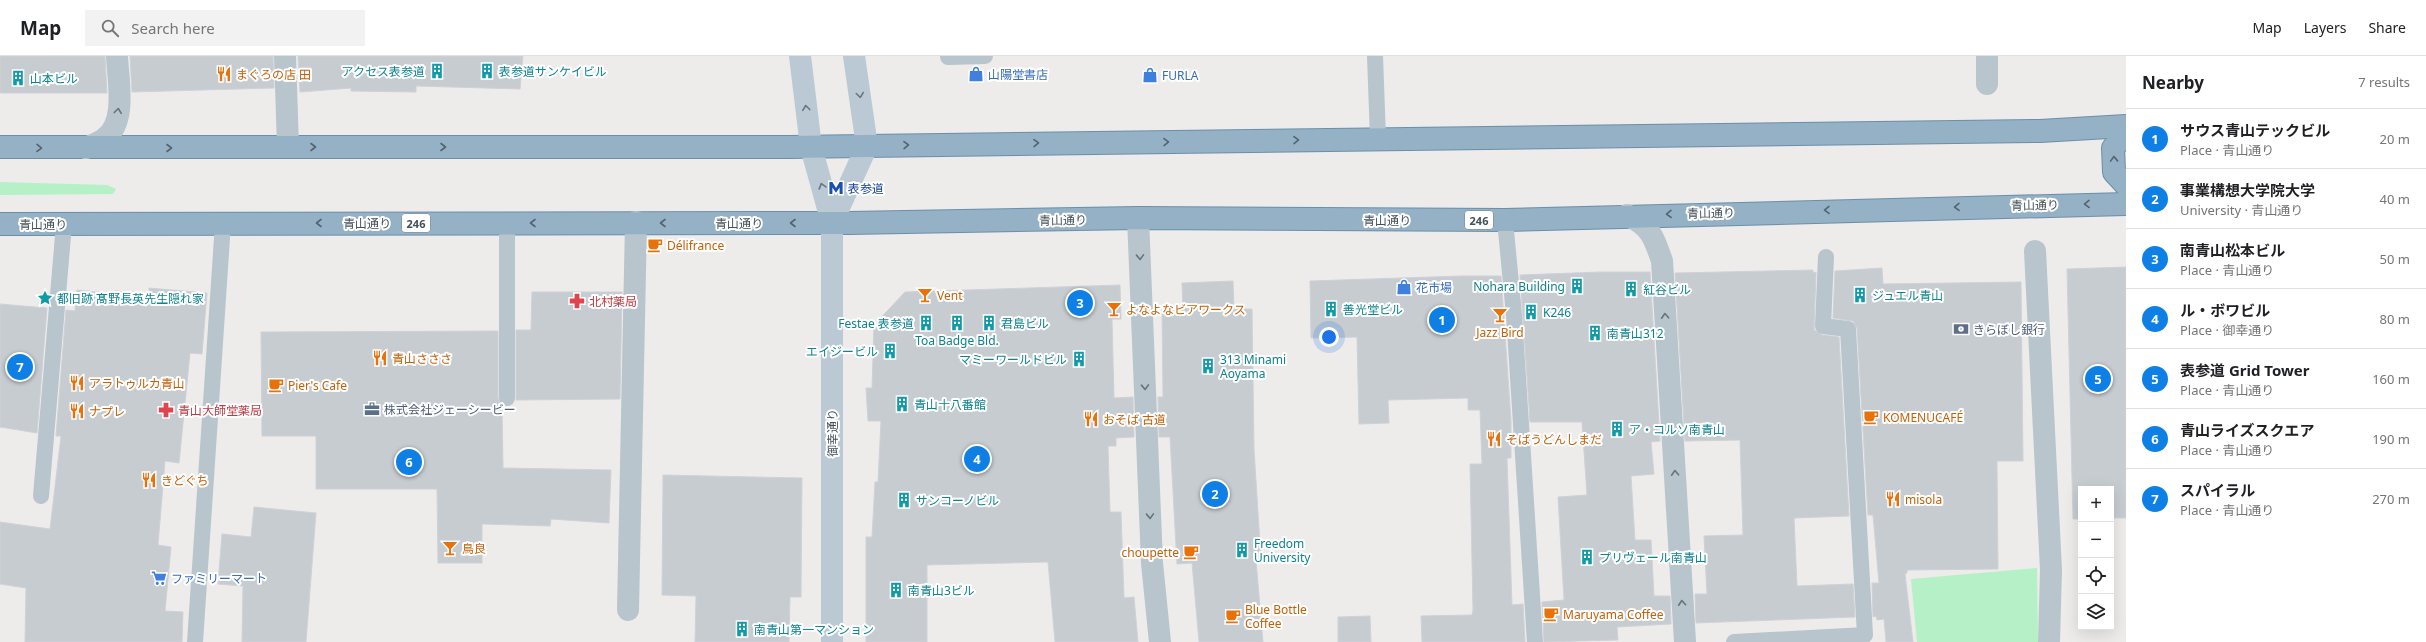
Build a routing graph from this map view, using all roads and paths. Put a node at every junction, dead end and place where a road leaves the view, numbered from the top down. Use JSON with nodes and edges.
{"nodes":[{"id":1,"x":117,"y":56,"type":"edge"},
{"id":2,"x":285,"y":56,"type":"edge"},
{"id":3,"x":800,"y":56,"type":"edge"},
{"id":4,"x":854,"y":56,"type":"edge"},
{"id":5,"x":985,"y":56,"type":"edge"},
{"id":6,"x":1375,"y":56,"type":"edge"},
{"id":7,"x":1987,"y":56,"type":"edge"},
{"id":8,"x":948,"y":57,"type":"edge"},
{"id":9,"x":1987,"y":84,"type":"dead end"},
{"id":10,"x":2126,"y":126,"type":"edge"},
{"id":11,"x":2126,"y":133,"type":"edge"},
{"id":12,"x":1378,"y":139,"type":"junction"},
{"id":13,"x":867,"y":146,"type":"junction"},
{"id":14,"x":0,"y":147,"type":"edge"},
{"id":15,"x":288,"y":147,"type":"junction"},
{"id":16,"x":811,"y":147,"type":"junction"},
{"id":17,"x":86,"y":148,"type":"junction"},
{"id":18,"x":2126,"y":185,"type":"edge"},
{"id":19,"x":2126,"y":204,"type":"edge"},
{"id":20,"x":1627,"y":215,"type":"junction"},
{"id":21,"x":1138,"y":218,"type":"junction"},
{"id":22,"x":1505,"y":220,"type":"junction"},
{"id":23,"x":636,"y":222,"type":"junction"},
{"id":24,"x":223,"y":223,"type":"junction"},
{"id":25,"x":507,"y":223,"type":"junction"},
{"id":26,"x":832,"y":223,"type":"junction"},
{"id":27,"x":0,"y":224,"type":"edge"},
{"id":28,"x":64,"y":224,"type":"junction"},
{"id":29,"x":2035,"y":251,"type":"dead end"},
{"id":30,"x":1826,"y":257,"type":"dead end"},
{"id":31,"x":507,"y":398,"type":"dead end"},
{"id":32,"x":41,"y":496,"type":"dead end"},
{"id":33,"x":628,"y":610,"type":"dead end"},
{"id":34,"x":195,"y":642,"type":"edge"},
{"id":35,"x":832,"y":642,"type":"edge"},
{"id":36,"x":1160,"y":642,"type":"edge"},
{"id":37,"x":1536,"y":642,"type":"edge"},
{"id":38,"x":1685,"y":642,"type":"edge"},
{"id":39,"x":1734,"y":642,"type":"edge"},
{"id":40,"x":2049,"y":642,"type":"edge"}],
"edges":[{"from":17,"to":1,"type":"street","one_way":true},
{"from":2,"to":15,"type":"street"},
{"from":16,"to":3,"type":"main road","one_way":true},
{"from":4,"to":13,"type":"main road","one_way":true},
{"from":5,"to":8,"type":"lane"},
{"from":6,"to":12,"type":"lane"},
{"from":7,"to":9,"type":"street"},
{"from":10,"to":12,"type":"highway"},
{"from":18,"to":11,"type":"highway","one_way":true},
{"from":13,"to":12,"type":"highway","one_way":true},
{"from":13,"to":16,"type":"highway"},
{"from":13,"to":26,"type":"main road"},
{"from":14,"to":17,"type":"highway","one_way":true},
{"from":15,"to":16,"type":"highway","one_way":true},
{"from":17,"to":15,"type":"highway","one_way":true},
{"from":26,"to":16,"type":"main road","one_way":true},
{"from":19,"to":20,"type":"highway","name":"青山通り","number":"246","one_way":true},
{"from":20,"to":22,"type":"highway","name":"青山通り","number":"246"},
{"from":38,"to":20,"type":"street","one_way":true},
{"from":21,"to":22,"type":"highway","name":"青山通り","number":"246"},
{"from":21,"to":26,"type":"highway","name":"青山通り","number":"246"},
{"from":21,"to":36,"type":"street","one_way":true},
{"from":22,"to":37,"type":"lane"},
{"from":23,"to":25,"type":"highway","name":"青山通り","number":"246","one_way":true},
{"from":26,"to":23,"type":"highway","name":"青山通り","number":"246","one_way":true},
{"from":23,"to":33,"type":"street"},
{"from":25,"to":24,"type":"highway","name":"青山通り","number":"246","one_way":true},
{"from":24,"to":28,"type":"highway","name":"青山通り","number":"246"},
{"from":24,"to":34,"type":"lane"},
{"from":25,"to":31,"type":"lane"},
{"from":26,"to":35,"type":"main road","name":"御幸通り"},
{"from":27,"to":28,"type":"highway","name":"青山通り","number":"246"},
{"from":28,"to":32,"type":"lane"},
{"from":29,"to":40,"type":"street"},
{"from":30,"to":39,"type":"lane"}]}
